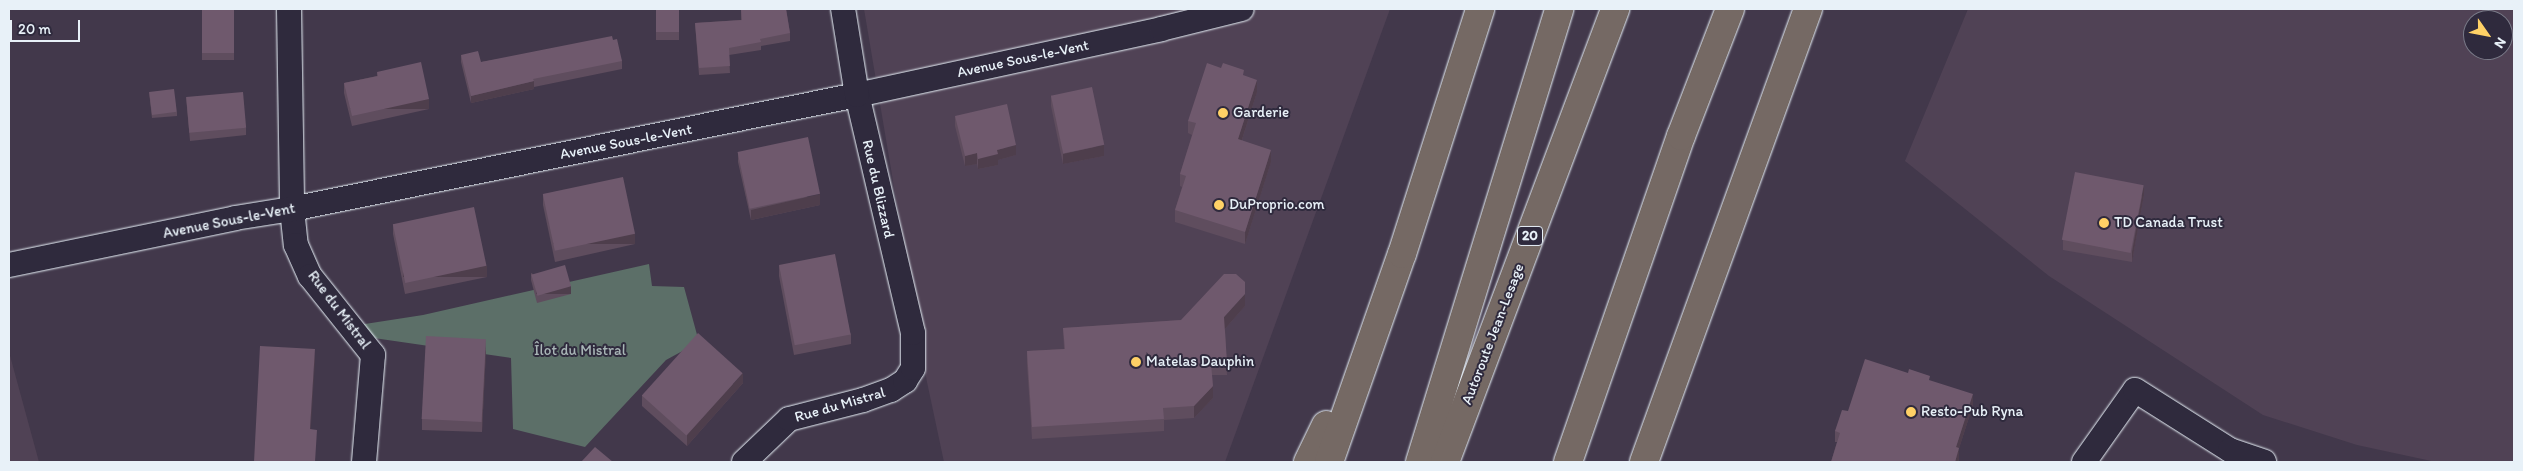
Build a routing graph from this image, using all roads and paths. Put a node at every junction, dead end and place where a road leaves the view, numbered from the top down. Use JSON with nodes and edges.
{"nodes":[{"id":1,"x":289,"y":9,"type":"edge"},
{"id":2,"x":843,"y":9,"type":"edge"},
{"id":3,"x":1242,"y":9,"type":"edge"},
{"id":4,"x":1480,"y":9,"type":"edge"},
{"id":5,"x":1559,"y":9,"type":"edge"},
{"id":6,"x":1615,"y":9,"type":"edge"},
{"id":7,"x":1730,"y":9,"type":"edge"},
{"id":8,"x":1808,"y":9,"type":"edge"},
{"id":9,"x":857,"y":95,"type":"junction"},
{"id":10,"x":292,"y":209,"type":"junction"},
{"id":11,"x":1402,"y":254,"type":"junction"},
{"id":12,"x":9,"y":265,"type":"edge"},
{"id":13,"x":913,"y":368,"type":"joint"},
{"id":14,"x":364,"y":462,"type":"edge"},
{"id":15,"x":744,"y":462,"type":"edge"},
{"id":16,"x":1308,"y":462,"type":"edge"},
{"id":17,"x":1329,"y":462,"type":"edge"},
{"id":18,"x":1420,"y":462,"type":"edge"},
{"id":19,"x":1444,"y":462,"type":"edge"},
{"id":20,"x":1568,"y":462,"type":"edge"},
{"id":21,"x":1644,"y":462,"type":"edge"},
{"id":22,"x":2084,"y":462,"type":"edge"},
{"id":23,"x":2264,"y":462,"type":"edge"}],
"edges":[{"from":1,"to":10,"type":"street","name":"Rue du Mistral"},
{"from":2,"to":9,"type":"street","name":"Rue du Blizzard"},
{"from":3,"to":9,"type":"street","name":"Avenue Sous-le-Vent"},
{"from":4,"to":11,"type":"highway"},
{"from":5,"to":18,"type":"highway"},
{"from":6,"to":19,"type":"highway","name":"Autoroute Jean-Lesage","number":"20"},
{"from":7,"to":20,"type":"highway"},
{"from":8,"to":21,"type":"highway"},
{"from":9,"to":10,"type":"street","name":"Avenue Sous-le-Vent"},
{"from":9,"to":13,"type":"street","name":"Rue du Blizzard"},
{"from":10,"to":12,"type":"street","name":"Avenue Sous-le-Vent"},
{"from":10,"to":14,"type":"street","name":"Rue du Mistral"},
{"from":11,"to":16,"type":"highway"},
{"from":11,"to":17,"type":"highway"},
{"from":13,"to":15,"type":"street","name":"Rue du Mistral"},
{"from":22,"to":23,"type":"street"}]}
